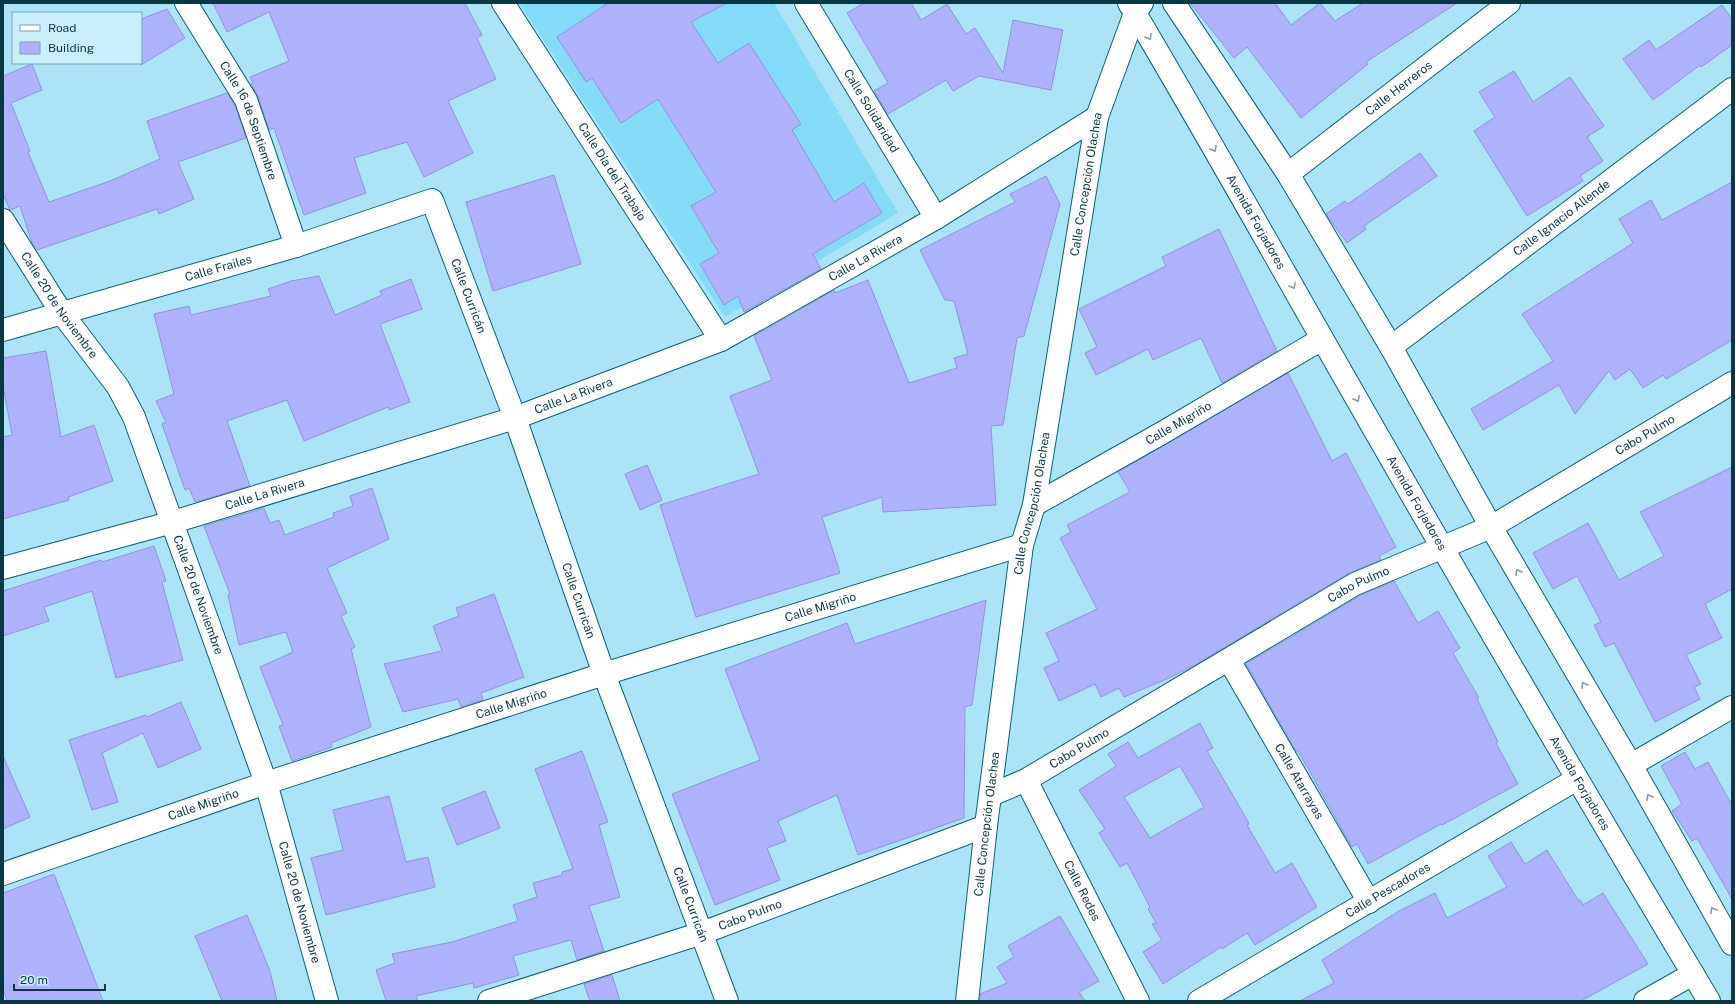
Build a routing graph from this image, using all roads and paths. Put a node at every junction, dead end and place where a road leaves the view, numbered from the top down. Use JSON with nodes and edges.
{"nodes":[{"id":1,"x":186,"y":3,"type":"edge"},
{"id":2,"x":504,"y":3,"type":"edge"},
{"id":3,"x":806,"y":3,"type":"edge"},
{"id":4,"x":1174,"y":3,"type":"edge"},
{"id":5,"x":1509,"y":3,"type":"edge"},
{"id":6,"x":1135,"y":6,"type":"edge"},
{"id":7,"x":1732,"y":89,"type":"edge"},
{"id":8,"x":1097,"y":118,"type":"junction"},
{"id":9,"x":1288,"y":174,"type":"junction"},
{"id":10,"x":432,"y":200,"type":"joint"},
{"id":11,"x":936,"y":218,"type":"junction"},
{"id":12,"x":3,"y":220,"type":"edge"},
{"id":13,"x":296,"y":246,"type":"junction"},
{"id":14,"x":62,"y":312,"type":"junction"},
{"id":15,"x":3,"y":330,"type":"edge"},
{"id":16,"x":1322,"y":339,"type":"junction"},
{"id":17,"x":721,"y":340,"type":"junction"},
{"id":18,"x":1391,"y":347,"type":"junction"},
{"id":19,"x":1732,"y":383,"type":"edge"},
{"id":20,"x":514,"y":418,"type":"junction"},
{"id":21,"x":1034,"y":505,"type":"junction"},
{"id":22,"x":173,"y":522,"type":"junction"},
{"id":23,"x":1491,"y":527,"type":"junction"},
{"id":24,"x":1022,"y":545,"type":"junction"},
{"id":25,"x":1442,"y":547,"type":"junction"},
{"id":26,"x":3,"y":568,"type":"edge"},
{"id":27,"x":1229,"y":660,"type":"junction"},
{"id":28,"x":604,"y":674,"type":"junction"},
{"id":29,"x":1732,"y":707,"type":"edge"},
{"id":30,"x":1631,"y":766,"type":"junction"},
{"id":31,"x":1576,"y":779,"type":"junction"},
{"id":32,"x":1026,"y":780,"type":"junction"},
{"id":33,"x":266,"y":783,"type":"junction"},
{"id":34,"x":991,"y":795,"type":"junction"},
{"id":35,"x":986,"y":826,"type":"junction"},
{"id":36,"x":3,"y":874,"type":"edge"},
{"id":37,"x":1369,"y":902,"type":"junction"},
{"id":38,"x":702,"y":933,"type":"junction"},
{"id":39,"x":1732,"y":944,"type":"edge"},
{"id":40,"x":1693,"y":974,"type":"junction"},
{"id":41,"x":327,"y":1001,"type":"edge"},
{"id":42,"x":489,"y":1001,"type":"edge"},
{"id":43,"x":727,"y":1001,"type":"edge"},
{"id":44,"x":968,"y":1001,"type":"edge"},
{"id":45,"x":1138,"y":1001,"type":"edge"},
{"id":46,"x":1199,"y":1001,"type":"edge"},
{"id":47,"x":1645,"y":1001,"type":"edge"},
{"id":48,"x":1709,"y":1001,"type":"edge"}],
"edges":[{"from":1,"to":13,"type":"street","name":"Calle 16 de Septiembre"},
{"from":2,"to":17,"type":"street","name":"Calle Día del Trabajo"},
{"from":3,"to":11,"type":"street","name":"Calle Solidaridad"},
{"from":4,"to":9,"type":"street"},
{"from":5,"to":9,"type":"street","name":"Calle Herreros"},
{"from":6,"to":8,"type":"street","name":"Calle Concepción Olachea"},
{"from":6,"to":16,"type":"street","name":"Avenida Forjadores","one_way":true},
{"from":7,"to":18,"type":"street","name":"Calle Ignacio Allende"},
{"from":8,"to":11,"type":"street","name":"Calle La Rivera"},
{"from":8,"to":21,"type":"street","name":"Calle Concepción Olachea"},
{"from":9,"to":18,"type":"street"},
{"from":10,"to":13,"type":"street","name":"Calle Frailes"},
{"from":10,"to":20,"type":"street","name":"Calle Curricán"},
{"from":11,"to":17,"type":"street","name":"Calle La Rivera"},
{"from":12,"to":14,"type":"street","name":"Calle 20 de Noviembre"},
{"from":13,"to":14,"type":"street","name":"Calle Frailes"},
{"from":14,"to":15,"type":"street","name":"Calle Frailes"},
{"from":14,"to":22,"type":"street","name":"Calle 20 de Noviembre"},
{"from":16,"to":21,"type":"street","name":"Calle Migriño"},
{"from":16,"to":25,"type":"street","name":"Avenida Forjadores","one_way":true},
{"from":17,"to":20,"type":"street","name":"Calle La Rivera"},
{"from":18,"to":23,"type":"street"},
{"from":19,"to":23,"type":"street","name":"Cabo Pulmo"},
{"from":20,"to":22,"type":"street","name":"Calle La Rivera"},
{"from":20,"to":28,"type":"street","name":"Calle Curricán"},
{"from":21,"to":24,"type":"street","name":"Calle Concepción Olachea"},
{"from":22,"to":26,"type":"street","name":"Calle La Rivera"},
{"from":22,"to":33,"type":"street","name":"Calle 20 de Noviembre"},
{"from":23,"to":25,"type":"street","name":"Cabo Pulmo"},
{"from":30,"to":23,"type":"street","one_way":true},
{"from":24,"to":28,"type":"street","name":"Calle Migriño"},
{"from":24,"to":34,"type":"street","name":"Calle Concepción Olachea"},
{"from":25,"to":27,"type":"street","name":"Cabo Pulmo"},
{"from":25,"to":31,"type":"street","name":"Avenida Forjadores"},
{"from":27,"to":32,"type":"street","name":"Cabo Pulmo"},
{"from":27,"to":37,"type":"street","name":"Calle Atarrayas"},
{"from":28,"to":33,"type":"street","name":"Calle Migriño"},
{"from":28,"to":38,"type":"street","name":"Calle Curricán"},
{"from":29,"to":30,"type":"street"},
{"from":39,"to":30,"type":"street","one_way":true},
{"from":31,"to":37,"type":"street","name":"Calle Pescadores"},
{"from":31,"to":40,"type":"street","name":"Avenida Forjadores"},
{"from":32,"to":34,"type":"street","name":"Cabo Pulmo"},
{"from":32,"to":45,"type":"street","name":"Calle Redes"},
{"from":33,"to":36,"type":"street","name":"Calle Migriño"},
{"from":33,"to":41,"type":"street","name":"Calle 20 de Noviembre"},
{"from":34,"to":35,"type":"street","name":"Calle Concepción Olachea"},
{"from":35,"to":38,"type":"street","name":"Cabo Pulmo"},
{"from":35,"to":44,"type":"street","name":"Calle Concepción Olachea"},
{"from":37,"to":46,"type":"street","name":"Calle Pescadores"},
{"from":38,"to":42,"type":"street","name":"Cabo Pulmo"},
{"from":38,"to":43,"type":"street","name":"Calle Curricán"},
{"from":40,"to":47,"type":"street"},
{"from":40,"to":48,"type":"street","name":"Avenida Forjadores"}]}
